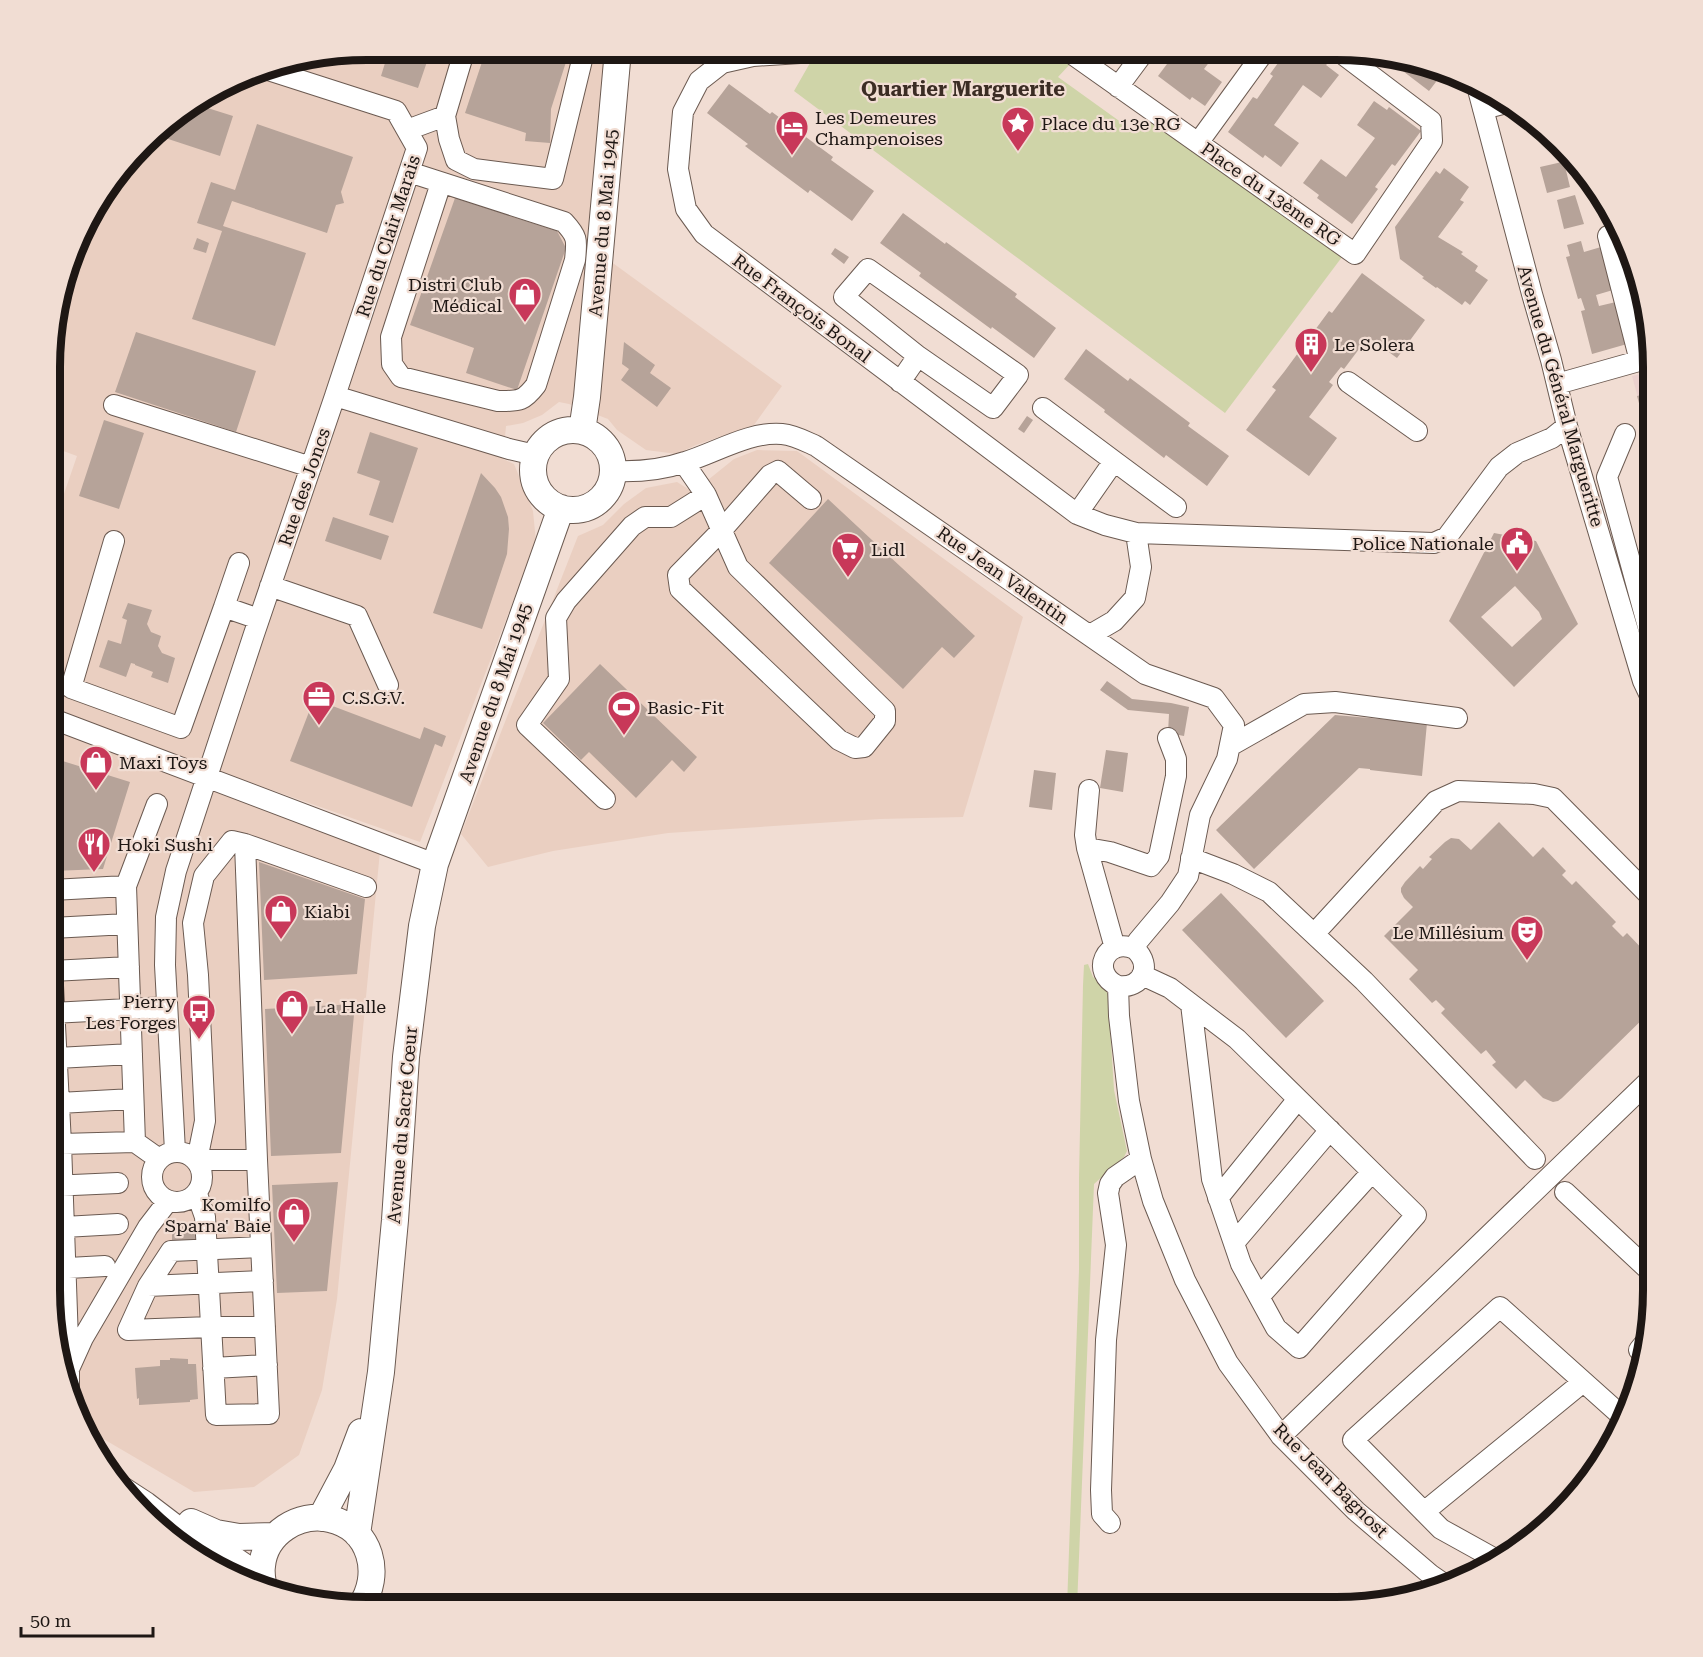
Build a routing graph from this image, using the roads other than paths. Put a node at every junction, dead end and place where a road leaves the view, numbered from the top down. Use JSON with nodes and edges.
{"nodes":[{"id":1,"x":462,"y":60,"type":"edge"},
{"id":2,"x":582,"y":60,"type":"edge"},
{"id":3,"x":617,"y":60,"type":"edge"},
{"id":4,"x":735,"y":60,"type":"edge"},
{"id":5,"x":1080,"y":60,"type":"edge"},
{"id":6,"x":1138,"y":60,"type":"edge"},
{"id":7,"x":1258,"y":60,"type":"edge"},
{"id":8,"x":1352,"y":61,"type":"edge"},
{"id":9,"x":278,"y":73,"type":"edge"},
{"id":10,"x":1118,"y":87,"type":"junction"},
{"id":11,"x":1480,"y":96,"type":"edge"},
{"id":12,"x":1496,"y":106,"type":"edge"},
{"id":13,"x":1483,"y":109,"type":"junction"},
{"id":14,"x":445,"y":116,"type":"junction"},
{"id":15,"x":407,"y":130,"type":"junction"},
{"id":16,"x":1198,"y":143,"type":"junction"},
{"id":17,"x":410,"y":172,"type":"junction"},
{"id":18,"x":441,"y":183,"type":"junction"},
{"id":19,"x":1608,"y":236,"type":"dead end"},
{"id":20,"x":359,"y":324,"type":"junction"},
{"id":21,"x":391,"y":337,"type":"junction"},
{"id":22,"x":1641,"y":341,"type":"edge"},
{"id":23,"x":918,"y":356,"type":"junction"},
{"id":24,"x":1643,"y":360,"type":"edge"},
{"id":25,"x":900,"y":382,"type":"junction"},
{"id":26,"x":1348,"y":382,"type":"dead end"},
{"id":27,"x":1557,"y":384,"type":"junction"},
{"id":28,"x":335,"y":396,"type":"junction"},
{"id":29,"x":114,"y":405,"type":"dead end"},
{"id":30,"x":1043,"y":408,"type":"dead end"},
{"id":31,"x":1567,"y":426,"type":"junction"},
{"id":32,"x":582,"y":431,"type":"junction"},
{"id":33,"x":1417,"y":431,"type":"dead end"},
{"id":34,"x":1625,"y":434,"type":"dead end"},
{"id":35,"x":535,"y":455,"type":"junction"},
{"id":36,"x":1114,"y":461,"type":"junction"},
{"id":37,"x":684,"y":463,"type":"junction"},
{"id":38,"x":311,"y":467,"type":"junction"},
{"id":39,"x":613,"y":471,"type":"junction"},
{"id":40,"x":706,"y":495,"type":"junction"},
{"id":41,"x":811,"y":499,"type":"dead end"},
{"id":42,"x":1176,"y":507,"type":"dead end"},
{"id":43,"x":561,"y":508,"type":"junction"},
{"id":44,"x":1077,"y":514,"type":"junction"},
{"id":45,"x":721,"y":531,"type":"junction"},
{"id":46,"x":1136,"y":533,"type":"junction"},
{"id":47,"x":114,"y":541,"type":"dead end"},
{"id":48,"x":239,"y":563,"type":"dead end"},
{"id":49,"x":270,"y":586,"type":"junction"},
{"id":50,"x":224,"y":607,"type":"junction"},
{"id":51,"x":1643,"y":608,"type":"edge"},
{"id":52,"x":259,"y":619,"type":"junction"},
{"id":53,"x":1090,"y":635,"type":"junction"},
{"id":54,"x":1643,"y":681,"type":"edge"},
{"id":55,"x":388,"y":685,"type":"dead end"},
{"id":56,"x":1457,"y":718,"type":"dead end"},
{"id":57,"x":60,"y":722,"type":"edge"},
{"id":58,"x":1168,"y":738,"type":"dead end"},
{"id":59,"x":1230,"y":746,"type":"junction"},
{"id":60,"x":208,"y":777,"type":"junction"},
{"id":61,"x":1089,"y":790,"type":"dead end"},
{"id":62,"x":605,"y":799,"type":"dead end"},
{"id":63,"x":157,"y":804,"type":"dead end"},
{"id":64,"x":245,"y":844,"type":"junction"},
{"id":65,"x":1087,"y":848,"type":"junction"},
{"id":66,"x":1190,"y":867,"type":"junction"},
{"id":67,"x":433,"y":871,"type":"junction"},
{"id":68,"x":126,"y":886,"type":"junction"},
{"id":69,"x":366,"y":887,"type":"dead end"},
{"id":70,"x":1643,"y":889,"type":"edge"},
{"id":71,"x":60,"y":890,"type":"edge"},
{"id":72,"x":127,"y":924,"type":"junction"},
{"id":73,"x":60,"y":928,"type":"edge"},
{"id":74,"x":1314,"y":934,"type":"junction"},
{"id":75,"x":1115,"y":948,"type":"junction"},
{"id":76,"x":1135,"y":949,"type":"junction"},
{"id":77,"x":129,"y":967,"type":"junction"},
{"id":78,"x":60,"y":969,"type":"edge"},
{"id":79,"x":1142,"y":975,"type":"junction"},
{"id":80,"x":1118,"y":986,"type":"junction"},
{"id":81,"x":1191,"y":1004,"type":"junction"},
{"id":82,"x":167,"y":1007,"type":"junction"},
{"id":83,"x":130,"y":1010,"type":"junction"},
{"id":84,"x":60,"y":1013,"type":"edge"},
{"id":85,"x":132,"y":1054,"type":"junction"},
{"id":86,"x":60,"y":1058,"type":"edge"},
{"id":87,"x":1643,"y":1091,"type":"edge"},
{"id":88,"x":133,"y":1099,"type":"junction"},
{"id":89,"x":1298,"y":1099,"type":"junction"},
{"id":90,"x":60,"y":1102,"type":"edge"},
{"id":91,"x":60,"y":1122,"type":"edge"},
{"id":92,"x":1330,"y":1130,"type":"junction"},
{"id":93,"x":135,"y":1142,"type":"junction"},
{"id":94,"x":61,"y":1143,"type":"junction"},
{"id":95,"x":60,"y":1154,"type":"edge"},
{"id":96,"x":167,"y":1155,"type":"junction"},
{"id":97,"x":1141,"y":1159,"type":"junction"},
{"id":98,"x":1535,"y":1159,"type":"dead end"},
{"id":99,"x":197,"y":1160,"type":"junction"},
{"id":100,"x":257,"y":1160,"type":"junction"},
{"id":101,"x":1372,"y":1172,"type":"junction"},
{"id":102,"x":118,"y":1183,"type":"dead end"},
{"id":103,"x":60,"y":1186,"type":"edge"},
{"id":104,"x":1565,"y":1192,"type":"dead end"},
{"id":105,"x":196,"y":1194,"type":"junction"},
{"id":106,"x":1218,"y":1198,"type":"junction"},
{"id":107,"x":168,"y":1201,"type":"junction"},
{"id":108,"x":60,"y":1204,"type":"edge"},
{"id":109,"x":118,"y":1224,"type":"dead end"},
{"id":110,"x":64,"y":1227,"type":"junction"},
{"id":111,"x":1234,"y":1243,"type":"junction"},
{"id":112,"x":261,"y":1247,"type":"junction"},
{"id":113,"x":207,"y":1249,"type":"junction"},
{"id":114,"x":60,"y":1254,"type":"edge"},
{"id":115,"x":1643,"y":1265,"type":"edge"},
{"id":116,"x":105,"y":1266,"type":"dead end"},
{"id":117,"x":60,"y":1268,"type":"edge"},
{"id":118,"x":263,"y":1281,"type":"junction"},
{"id":119,"x":209,"y":1283,"type":"junction"},
{"id":120,"x":148,"y":1286,"type":"junction"},
{"id":121,"x":1259,"y":1297,"type":"junction"},
{"id":122,"x":211,"y":1327,"type":"junction"},
{"id":123,"x":265,"y":1327,"type":"junction"},
{"id":124,"x":267,"y":1365,"type":"junction"},
{"id":125,"x":70,"y":1367,"type":"edge"},
{"id":126,"x":213,"y":1368,"type":"junction"},
{"id":127,"x":381,"y":1372,"type":"junction"},
{"id":128,"x":1583,"y":1382,"type":"junction"},
{"id":129,"x":1617,"y":1412,"type":"edge"},
{"id":130,"x":1281,"y":1436,"type":"junction"},
{"id":131,"x":150,"y":1507,"type":"edge"},
{"id":132,"x":1424,"y":1512,"type":"junction"},
{"id":133,"x":161,"y":1517,"type":"edge"},
{"id":134,"x":321,"y":1518,"type":"junction"},
{"id":135,"x":1110,"y":1523,"type":"dead end"},
{"id":136,"x":357,"y":1534,"type":"junction"},
{"id":137,"x":275,"y":1536,"type":"junction"},
{"id":138,"x":1489,"y":1556,"type":"edge"},
{"id":139,"x":254,"y":1576,"type":"edge"},
{"id":140,"x":262,"y":1578,"type":"edge"},
{"id":141,"x":1438,"y":1580,"type":"edge"},
{"id":142,"x":367,"y":1597,"type":"edge"}],
"edges":[{"from":1,"to":14,"type":"street"},
{"from":2,"to":14,"type":"street"},
{"from":3,"to":32,"type":"main road","name":"Avenue du 8 Mai 1945"},
{"from":4,"to":25,"type":"street","name":"Rue François Bonal"},
{"from":5,"to":10,"type":"street","name":"Place du 13ème RG"},
{"from":6,"to":10,"type":"street"},
{"from":7,"to":16,"type":"street"},
{"from":8,"to":16,"type":"street","name":"Place du 13ème RG"},
{"from":9,"to":15,"type":"street","name":"Rue du Clair Marais"},
{"from":10,"to":16,"type":"street","name":"Place du 13ème RG"},
{"from":11,"to":13,"type":"street","name":"Avenue du Général Margueritte"},
{"from":12,"to":13,"type":"street"},
{"from":13,"to":27,"type":"street","name":"Avenue du Général Margueritte"},
{"from":14,"to":15,"type":"street"},
{"from":15,"to":17,"type":"street","name":"Rue du Clair Marais"},
{"from":17,"to":18,"type":"street"},
{"from":17,"to":20,"type":"street","name":"Rue du Clair Marais"},
{"from":18,"to":21,"type":"street"},
{"from":18,"to":21,"type":"street"},
{"from":19,"to":22,"type":"street"},
{"from":20,"to":21,"type":"street"},
{"from":20,"to":28,"type":"street","name":"Rue du Clair Marais"},
{"from":23,"to":23,"type":"street"},
{"from":23,"to":25,"type":"street"},
{"from":24,"to":27,"type":"street"},
{"from":25,"to":44,"type":"street","name":"Rue François Bonal"},
{"from":26,"to":33,"type":"street"},
{"from":27,"to":31,"type":"street","name":"Avenue du Général Margueritte"},
{"from":28,"to":35,"type":"street"},
{"from":28,"to":38,"type":"street","name":"Rue des Joncs"},
{"from":29,"to":38,"type":"street"},
{"from":30,"to":36,"type":"street"},
{"from":31,"to":46,"type":"street","name":"Rue François Bonal"},
{"from":31,"to":54,"type":"street","name":"Avenue du Général Margueritte"},
{"from":32,"to":35,"type":"main road"},
{"from":32,"to":39,"type":"main road"},
{"from":34,"to":51,"type":"street"},
{"from":35,"to":43,"type":"main road"},
{"from":36,"to":42,"type":"street"},
{"from":36,"to":44,"type":"street"},
{"from":37,"to":39,"type":"street","name":"Rue Jean Valentin"},
{"from":37,"to":40,"type":"street"},
{"from":37,"to":53,"type":"street","name":"Rue Jean Valentin"},
{"from":38,"to":49,"type":"street","name":"Rue des Joncs"},
{"from":39,"to":43,"type":"main road"},
{"from":40,"to":45,"type":"street"},
{"from":40,"to":62,"type":"street"},
{"from":41,"to":45,"type":"street"},
{"from":43,"to":67,"type":"main road","name":"Avenue du 8 Mai 1945"},
{"from":44,"to":46,"type":"street","name":"Rue François Bonal"},
{"from":45,"to":45,"type":"street"},
{"from":46,"to":53,"type":"street"},
{"from":47,"to":50,"type":"street"},
{"from":48,"to":50,"type":"street"},
{"from":49,"to":52,"type":"street","name":"Rue des Joncs"},
{"from":49,"to":55,"type":"street"},
{"from":50,"to":52,"type":"street"},
{"from":52,"to":60,"type":"street","name":"Rue des Joncs"},
{"from":53,"to":59,"type":"street","name":"Rue Jean Valentin"},
{"from":56,"to":59,"type":"street"},
{"from":57,"to":60,"type":"street"},
{"from":58,"to":65,"type":"street"},
{"from":59,"to":66,"type":"street","name":"Rue Jean Valentin"},
{"from":60,"to":67,"type":"street"},
{"from":60,"to":82,"type":"street","name":"Rue des Joncs"},
{"from":61,"to":65,"type":"street"},
{"from":63,"to":68,"type":"street"},
{"from":64,"to":69,"type":"street"},
{"from":64,"to":99,"type":"street"},
{"from":64,"to":100,"type":"street"},
{"from":65,"to":75,"type":"street"},
{"from":66,"to":74,"type":"street"},
{"from":66,"to":76,"type":"street"},
{"from":67,"to":127,"type":"main road","name":"Avenue du Sacré Cœur"},
{"from":68,"to":71,"type":"street"},
{"from":68,"to":72,"type":"street"},
{"from":70,"to":74,"type":"street"},
{"from":72,"to":73,"type":"street"},
{"from":72,"to":77,"type":"street"},
{"from":74,"to":98,"type":"street"},
{"from":75,"to":76,"type":"street"},
{"from":75,"to":80,"type":"street"},
{"from":76,"to":79,"type":"street"},
{"from":77,"to":78,"type":"street"},
{"from":77,"to":83,"type":"street"},
{"from":79,"to":80,"type":"street"},
{"from":79,"to":81,"type":"street"},
{"from":80,"to":97,"type":"street","name":"Rue Jean Bagnost"},
{"from":81,"to":89,"type":"street"},
{"from":81,"to":106,"type":"street"},
{"from":82,"to":83,"type":"street"},
{"from":82,"to":96,"type":"street","name":"Rue des Joncs"},
{"from":83,"to":84,"type":"street"},
{"from":83,"to":85,"type":"street"},
{"from":85,"to":86,"type":"street"},
{"from":85,"to":88,"type":"street"},
{"from":87,"to":130,"type":"street"},
{"from":88,"to":90,"type":"street"},
{"from":88,"to":93,"type":"street"},
{"from":89,"to":92,"type":"street"},
{"from":89,"to":106,"type":"street"},
{"from":91,"to":94,"type":"street"},
{"from":92,"to":101,"type":"street"},
{"from":92,"to":111,"type":"street"},
{"from":93,"to":94,"type":"street"},
{"from":93,"to":96,"type":"street"},
{"from":94,"to":95,"type":"street"},
{"from":96,"to":99,"type":"street"},
{"from":96,"to":107,"type":"street"},
{"from":97,"to":130,"type":"street","name":"Rue Jean Bagnost"},
{"from":97,"to":135,"type":"street"},
{"from":99,"to":100,"type":"street"},
{"from":99,"to":105,"type":"street"},
{"from":100,"to":112,"type":"street"},
{"from":101,"to":121,"type":"street"},
{"from":101,"to":121,"type":"street"},
{"from":102,"to":103,"type":"street"},
{"from":104,"to":115,"type":"street"},
{"from":105,"to":107,"type":"street"},
{"from":105,"to":113,"type":"street"},
{"from":106,"to":111,"type":"street"},
{"from":107,"to":125,"type":"street"},
{"from":108,"to":110,"type":"street"},
{"from":109,"to":110,"type":"street"},
{"from":110,"to":114,"type":"street"},
{"from":111,"to":121,"type":"street"},
{"from":112,"to":113,"type":"street"},
{"from":112,"to":118,"type":"street"},
{"from":113,"to":119,"type":"street"},
{"from":113,"to":120,"type":"street"},
{"from":116,"to":117,"type":"street"},
{"from":118,"to":119,"type":"street"},
{"from":118,"to":123,"type":"street"},
{"from":119,"to":120,"type":"street"},
{"from":119,"to":122,"type":"street"},
{"from":120,"to":122,"type":"street"},
{"from":122,"to":123,"type":"street"},
{"from":122,"to":126,"type":"street"},
{"from":123,"to":124,"type":"street"},
{"from":124,"to":126,"type":"street"},
{"from":124,"to":126,"type":"street"},
{"from":127,"to":134,"type":"main road","name":"Avenue du Sacré Cœur"},
{"from":127,"to":136,"type":"main road","name":"Avenue du Sacré Cœur"},
{"from":128,"to":129,"type":"street"},
{"from":128,"to":132,"type":"street"},
{"from":128,"to":132,"type":"street"},
{"from":130,"to":141,"type":"street","name":"Rue Jean Bagnost"},
{"from":131,"to":137,"type":"main road"},
{"from":132,"to":138,"type":"street"},
{"from":133,"to":139,"type":"main road"},
{"from":134,"to":136,"type":"main road"},
{"from":134,"to":137,"type":"main road"},
{"from":136,"to":142,"type":"main road"},
{"from":137,"to":140,"type":"main road"}]}
